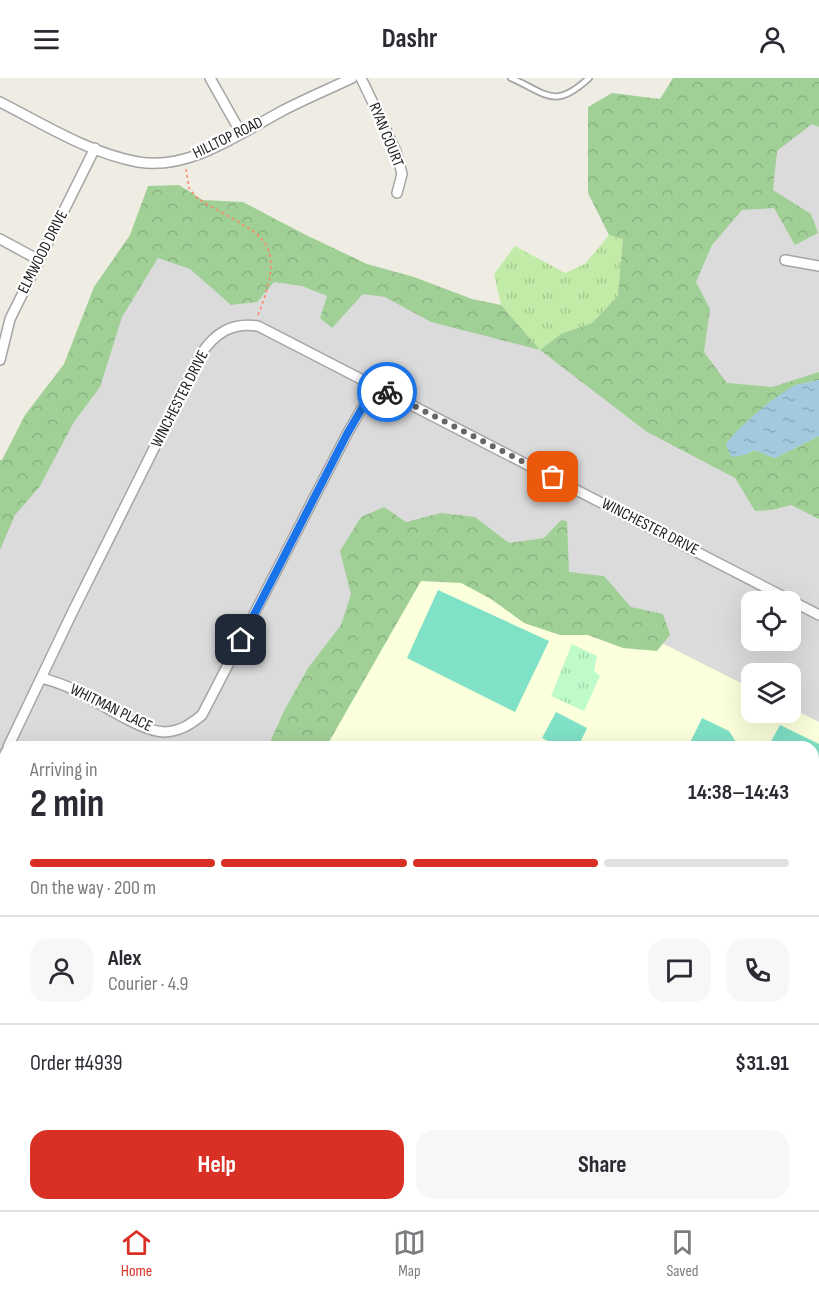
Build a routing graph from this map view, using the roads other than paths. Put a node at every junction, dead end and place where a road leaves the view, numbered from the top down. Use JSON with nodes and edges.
{"nodes":[{"id":1,"x":210,"y":78,"type":"edge"},
{"id":2,"x":352,"y":78,"type":"edge"},
{"id":3,"x":361,"y":78,"type":"edge"},
{"id":4,"x":511,"y":78,"type":"edge"},
{"id":5,"x":589,"y":78,"type":"edge"},
{"id":6,"x":0,"y":102,"type":"edge"},
{"id":7,"x":241,"y":133,"type":"junction"},
{"id":8,"x":95,"y":148,"type":"junction"},
{"id":9,"x":397,"y":193,"type":"dead end"},
{"id":10,"x":0,"y":239,"type":"edge"},
{"id":11,"x":39,"y":260,"type":"junction"},
{"id":12,"x":785,"y":260,"type":"dead end"},
{"id":13,"x":819,"y":266,"type":"edge"},
{"id":14,"x":0,"y":360,"type":"edge"},
{"id":15,"x":375,"y":386,"type":"junction"},
{"id":16,"x":819,"y":615,"type":"edge"},
{"id":17,"x":42,"y":678,"type":"junction"},
{"id":18,"x":11,"y":741,"type":"edge"}],
"edges":[{"from":1,"to":7,"type":"street"},
{"from":2,"to":7,"type":"street","name":"HILLTOP ROAD"},
{"from":3,"to":9,"type":"street","name":"RYAN COURT"},
{"from":4,"to":5,"type":"lane"},
{"from":6,"to":8,"type":"street","name":"HILLTOP ROAD"},
{"from":7,"to":8,"type":"street","name":"HILLTOP ROAD"},
{"from":8,"to":11,"type":"street","name":"ELMWOOD DRIVE"},
{"from":10,"to":11,"type":"street"},
{"from":11,"to":14,"type":"street","name":"ELMWOOD DRIVE"},
{"from":12,"to":13,"type":"street"},
{"from":15,"to":16,"type":"street","name":"WINCHESTER DRIVE"},
{"from":15,"to":17,"type":"street","name":"WHITMAN PLACE"},
{"from":15,"to":17,"type":"street","name":"WINCHESTER DRIVE"},
{"from":17,"to":18,"type":"street","name":"WINCHESTER DRIVE"}]}
